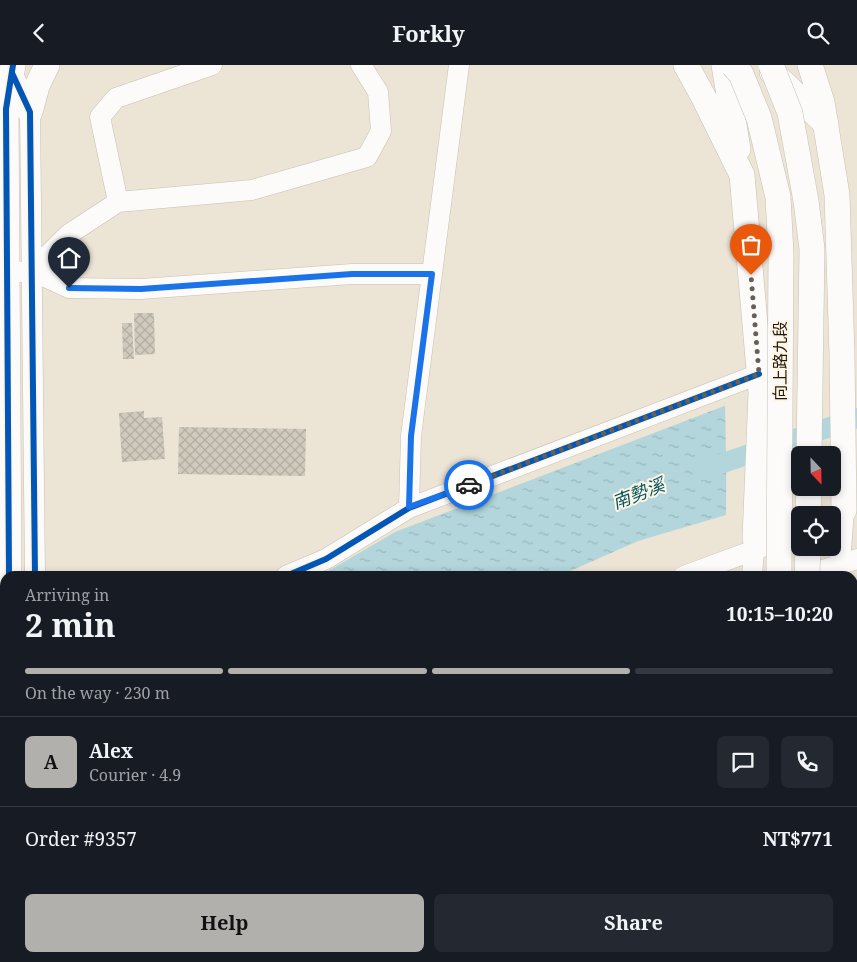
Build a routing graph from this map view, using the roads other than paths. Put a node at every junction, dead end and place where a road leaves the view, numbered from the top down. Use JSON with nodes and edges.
{"nodes":[{"id":1,"x":47,"y":65,"type":"edge"},
{"id":2,"x":212,"y":65,"type":"edge"},
{"id":3,"x":361,"y":65,"type":"edge"},
{"id":4,"x":458,"y":65,"type":"edge"},
{"id":5,"x":686,"y":65,"type":"edge"},
{"id":6,"x":700,"y":65,"type":"edge"},
{"id":7,"x":724,"y":65,"type":"edge"},
{"id":8,"x":733,"y":65,"type":"edge"},
{"id":9,"x":764,"y":65,"type":"edge"},
{"id":10,"x":771,"y":65,"type":"edge"},
{"id":11,"x":793,"y":65,"type":"edge"},
{"id":12,"x":810,"y":65,"type":"edge"},
{"id":13,"x":13,"y":69,"type":"edge"},
{"id":14,"x":30,"y":112,"type":"junction"},
{"id":15,"x":826,"y":124,"type":"junction"},
{"id":16,"x":742,"y":175,"type":"junction"},
{"id":17,"x":118,"y":202,"type":"junction"},
{"id":18,"x":32,"y":271,"type":"junction"},
{"id":19,"x":3,"y":272,"type":"edge"},
{"id":20,"x":432,"y":274,"type":"junction"},
{"id":21,"x":760,"y":383,"type":"junction"},
{"id":22,"x":809,"y":446,"type":"edge"},
{"id":23,"x":409,"y":507,"type":"junction"},
{"id":24,"x":844,"y":516,"type":"edge"},
{"id":25,"x":791,"y":535,"type":"edge"},
{"id":26,"x":755,"y":543,"type":"junction"},
{"id":27,"x":807,"y":556,"type":"edge"},
{"id":28,"x":845,"y":567,"type":"edge"},
{"id":29,"x":9,"y":571,"type":"edge"},
{"id":30,"x":35,"y":571,"type":"edge"},
{"id":31,"x":298,"y":571,"type":"edge"},
{"id":32,"x":695,"y":571,"type":"edge"},
{"id":33,"x":752,"y":571,"type":"edge"},
{"id":34,"x":779,"y":571,"type":"edge"},
{"id":35,"x":806,"y":571,"type":"edge"},
{"id":36,"x":828,"y":571,"type":"edge"}],
"edges":[{"from":1,"to":14,"type":"main road"},
{"from":2,"to":17,"type":"street"},
{"from":3,"to":17,"type":"street"},
{"from":4,"to":20,"type":"street"},
{"from":5,"to":16,"type":"main road","name":"向上路九段"},
{"from":6,"to":16,"type":"main road"},
{"from":7,"to":16,"type":"main road"},
{"from":8,"to":34,"type":"main road","name":"向上路九段","bridge":true},
{"from":9,"to":15,"type":"main road"},
{"from":10,"to":22,"type":"main road","name":"向上路九段","bridge":true},
{"from":11,"to":15,"type":"main road"},
{"from":12,"to":15,"type":"main road"},
{"from":13,"to":14,"type":"street"},
{"from":13,"to":19,"type":"main road"},
{"from":14,"to":18,"type":"street"},
{"from":15,"to":24,"type":"main road"},
{"from":16,"to":21,"type":"main road","name":"向上路九段"},
{"from":17,"to":18,"type":"street"},
{"from":18,"to":19,"type":"street"},
{"from":18,"to":20,"type":"street"},
{"from":18,"to":30,"type":"street"},
{"from":19,"to":29,"type":"main road"},
{"from":20,"to":23,"type":"street"},
{"from":21,"to":23,"type":"street"},
{"from":21,"to":26,"type":"main road","name":"向上路九段"},
{"from":23,"to":31,"type":"street"},
{"from":24,"to":28,"type":"street"},
{"from":25,"to":26,"type":"street"},
{"from":26,"to":32,"type":"street"},
{"from":26,"to":33,"type":"street"},
{"from":27,"to":35,"type":"main road","bridge":true},
{"from":28,"to":36,"type":"street"}]}
